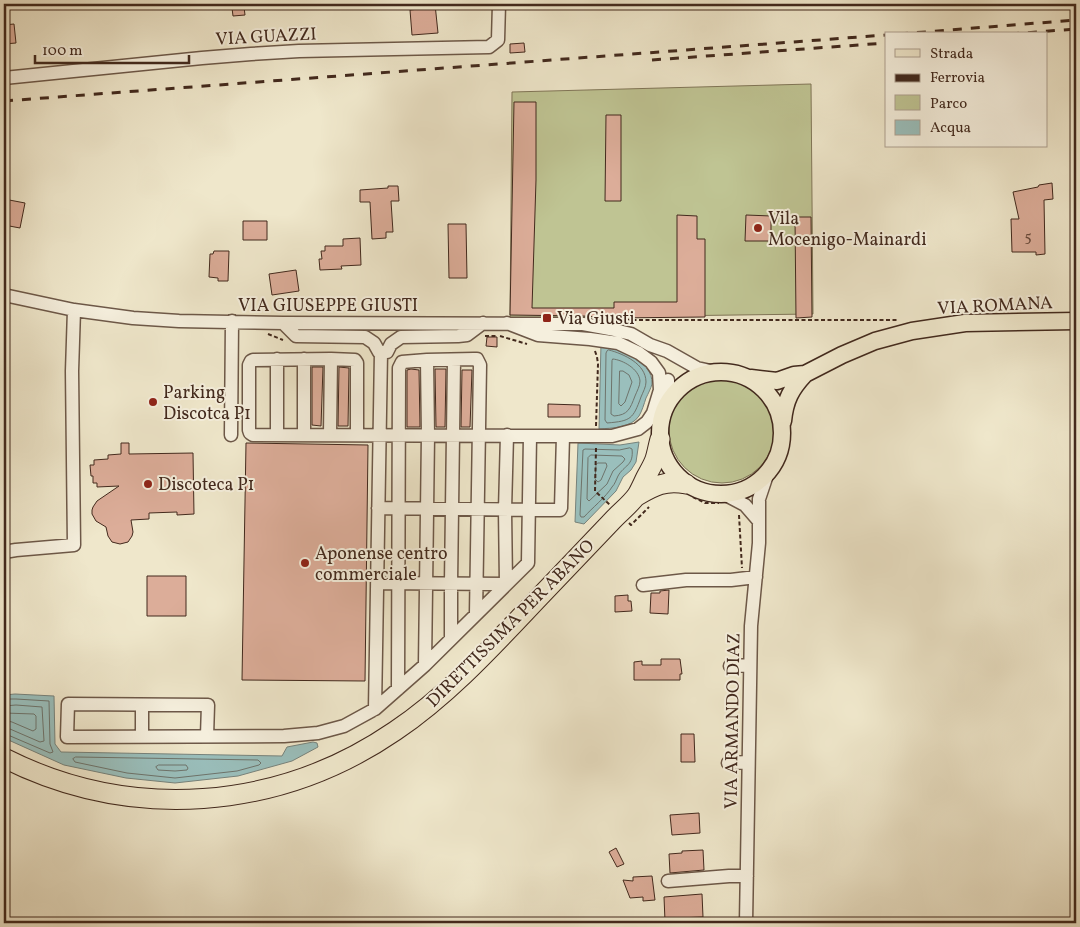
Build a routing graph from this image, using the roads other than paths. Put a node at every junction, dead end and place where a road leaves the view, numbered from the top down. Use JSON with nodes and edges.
{"nodes":[{"id":1,"x":499,"y":4,"type":"edge"},
{"id":2,"x":4,"y":78,"type":"edge"},
{"id":3,"x":4,"y":295,"type":"edge"},
{"id":4,"x":74,"y":310,"type":"junction"},
{"id":5,"x":1076,"y":321,"type":"edge"},
{"id":6,"x":232,"y":322,"type":"junction"},
{"id":7,"x":283,"y":322,"type":"junction"},
{"id":8,"x":483,"y":323,"type":"junction"},
{"id":9,"x":507,"y":323,"type":"junction"},
{"id":10,"x":650,"y":345,"type":"junction"},
{"id":11,"x":381,"y":352,"type":"junction"},
{"id":12,"x":277,"y":359,"type":"junction"},
{"id":13,"x":304,"y":359,"type":"junction"},
{"id":14,"x":331,"y":359,"type":"junction"},
{"id":15,"x":427,"y":360,"type":"junction"},
{"id":16,"x":454,"y":360,"type":"junction"},
{"id":17,"x":715,"y":372,"type":"junction"},
{"id":18,"x":805,"y":374,"type":"junction"},
{"id":19,"x":746,"y":377,"type":"junction"},
{"id":20,"x":662,"y":422,"type":"junction"},
{"id":21,"x":782,"y":426,"type":"junction"},
{"id":22,"x":277,"y":434,"type":"junction"},
{"id":23,"x":304,"y":434,"type":"junction"},
{"id":24,"x":330,"y":434,"type":"junction"},
{"id":25,"x":230,"y":435,"type":"dead end"},
{"id":26,"x":358,"y":435,"type":"junction"},
{"id":27,"x":380,"y":435,"type":"junction"},
{"id":28,"x":399,"y":435,"type":"junction"},
{"id":29,"x":428,"y":435,"type":"junction"},
{"id":30,"x":453,"y":435,"type":"junction"},
{"id":31,"x":479,"y":435,"type":"junction"},
{"id":32,"x":507,"y":436,"type":"junction"},
{"id":33,"x":530,"y":436,"type":"junction"},
{"id":34,"x":563,"y":436,"type":"junction"},
{"id":35,"x":612,"y":436,"type":"junction"},
{"id":36,"x":767,"y":475,"type":"junction"},
{"id":37,"x":688,"y":490,"type":"junction"},
{"id":38,"x":724,"y":499,"type":"junction"},
{"id":39,"x":644,"y":500,"type":"junction"},
{"id":40,"x":378,"y":508,"type":"junction"},
{"id":41,"x":398,"y":508,"type":"junction"},
{"id":42,"x":426,"y":508,"type":"junction"},
{"id":43,"x":452,"y":508,"type":"junction"},
{"id":44,"x":478,"y":509,"type":"junction"},
{"id":45,"x":505,"y":510,"type":"junction"},
{"id":46,"x":529,"y":510,"type":"junction"},
{"id":47,"x":758,"y":520,"type":"junction"},
{"id":48,"x":4,"y":552,"type":"edge"},
{"id":49,"x":756,"y":577,"type":"junction"},
{"id":50,"x":377,"y":583,"type":"junction"},
{"id":51,"x":398,"y":583,"type":"junction"},
{"id":52,"x":425,"y":583,"type":"junction"},
{"id":53,"x":451,"y":583,"type":"junction"},
{"id":54,"x":477,"y":583,"type":"junction"},
{"id":55,"x":506,"y":584,"type":"junction"},
{"id":56,"x":643,"y":584,"type":"dead end"},
{"id":57,"x":476,"y":614,"type":"junction"},
{"id":58,"x":451,"y":638,"type":"junction"},
{"id":59,"x":425,"y":665,"type":"junction"},
{"id":60,"x":750,"y":665,"type":"junction"},
{"id":61,"x":730,"y":666,"type":"dead end"},
{"id":62,"x":398,"y":689,"type":"junction"},
{"id":63,"x":142,"y":705,"type":"junction"},
{"id":64,"x":375,"y":709,"type":"junction"},
{"id":65,"x":142,"y":736,"type":"junction"},
{"id":66,"x":207,"y":736,"type":"junction"},
{"id":67,"x":4,"y":758,"type":"edge"},
{"id":68,"x":748,"y":762,"type":"junction"},
{"id":69,"x":728,"y":763,"type":"dead end"},
{"id":70,"x":747,"y":876,"type":"junction"},
{"id":71,"x":668,"y":881,"type":"dead end"},
{"id":72,"x":746,"y":923,"type":"edge"}],
"edges":[{"from":1,"to":2,"type":"street","name":"VIA GUAZZI"},
{"from":3,"to":4,"type":"street","name":"VIA GIUSEPPE GIUSTI"},
{"from":4,"to":6,"type":"street","name":"VIA GIUSEPPE GIUSTI"},
{"from":4,"to":48,"type":"street"},
{"from":5,"to":18,"type":"main road","name":"VIA ROMANA"},
{"from":6,"to":7,"type":"street","name":"VIA GIUSEPPE GIUSTI"},
{"from":6,"to":25,"type":"street"},
{"from":7,"to":8,"type":"street","name":"VIA GIUSEPPE GIUSTI"},
{"from":7,"to":11,"type":"street"},
{"from":8,"to":9,"type":"street","name":"VIA GIUSEPPE GIUSTI"},
{"from":8,"to":11,"type":"street"},
{"from":9,"to":10,"type":"street","name":"VIA GIUSEPPE GIUSTI"},
{"from":9,"to":35,"type":"street"},
{"from":10,"to":17,"type":"street","name":"VIA GIUSEPPE GIUSTI"},
{"from":10,"to":20,"type":"street","name":"VIA GIUSEPPE GIUSTI"},
{"from":11,"to":27,"type":"street"},
{"from":12,"to":13,"type":"street"},
{"from":12,"to":22,"type":"street"},
{"from":12,"to":22,"type":"street"},
{"from":13,"to":14,"type":"street"},
{"from":13,"to":23,"type":"street"},
{"from":14,"to":24,"type":"street"},
{"from":14,"to":26,"type":"street"},
{"from":15,"to":16,"type":"street"},
{"from":15,"to":28,"type":"street"},
{"from":15,"to":29,"type":"street"},
{"from":16,"to":30,"type":"street"},
{"from":16,"to":31,"type":"street"},
{"from":17,"to":19,"type":"main road"},
{"from":17,"to":20,"type":"main road"},
{"from":18,"to":19,"type":"main road","name":"VIA ROMANA"},
{"from":18,"to":21,"type":"main road","name":"VIA ROMANA"},
{"from":19,"to":21,"type":"main road"},
{"from":20,"to":35,"type":"street"},
{"from":20,"to":37,"type":"main road"},
{"from":20,"to":39,"type":"highway","name":"DIRETTISSIMA PER ABANO"},
{"from":21,"to":36,"type":"main road"},
{"from":22,"to":23,"type":"street"},
{"from":23,"to":24,"type":"street"},
{"from":24,"to":26,"type":"street"},
{"from":26,"to":27,"type":"street"},
{"from":27,"to":28,"type":"street"},
{"from":27,"to":40,"type":"street"},
{"from":28,"to":29,"type":"street"},
{"from":28,"to":41,"type":"street"},
{"from":29,"to":30,"type":"street"},
{"from":29,"to":42,"type":"street"},
{"from":30,"to":31,"type":"street"},
{"from":30,"to":43,"type":"street"},
{"from":31,"to":32,"type":"street"},
{"from":31,"to":44,"type":"street"},
{"from":32,"to":33,"type":"street"},
{"from":32,"to":45,"type":"street"},
{"from":33,"to":34,"type":"street"},
{"from":33,"to":46,"type":"street"},
{"from":34,"to":35,"type":"street"},
{"from":34,"to":46,"type":"street"},
{"from":36,"to":38,"type":"main road"},
{"from":36,"to":47,"type":"street","name":"VIA ARMANDO DIAZ"},
{"from":37,"to":38,"type":"main road"},
{"from":37,"to":39,"type":"highway","name":"DIRETTISSIMA PER ABANO"},
{"from":38,"to":47,"type":"street"},
{"from":39,"to":67,"type":"highway","name":"DIRETTISSIMA PER ABANO"},
{"from":40,"to":41,"type":"street"},
{"from":40,"to":50,"type":"street"},
{"from":41,"to":42,"type":"street"},
{"from":41,"to":51,"type":"street"},
{"from":42,"to":43,"type":"street"},
{"from":42,"to":52,"type":"street"},
{"from":43,"to":44,"type":"street"},
{"from":43,"to":53,"type":"street"},
{"from":44,"to":45,"type":"street"},
{"from":44,"to":54,"type":"street"},
{"from":45,"to":46,"type":"street"},
{"from":45,"to":55,"type":"street"},
{"from":46,"to":55,"type":"street"},
{"from":47,"to":49,"type":"street","name":"VIA ARMANDO DIAZ"},
{"from":49,"to":56,"type":"street"},
{"from":49,"to":60,"type":"street","name":"VIA ARMANDO DIAZ"},
{"from":50,"to":51,"type":"street"},
{"from":50,"to":64,"type":"street"},
{"from":51,"to":52,"type":"street"},
{"from":51,"to":62,"type":"street"},
{"from":52,"to":53,"type":"street"},
{"from":52,"to":59,"type":"street"},
{"from":53,"to":54,"type":"street"},
{"from":53,"to":58,"type":"street"},
{"from":54,"to":55,"type":"street"},
{"from":54,"to":57,"type":"street"},
{"from":55,"to":57,"type":"street"},
{"from":57,"to":58,"type":"street"},
{"from":58,"to":59,"type":"street"},
{"from":59,"to":62,"type":"street"},
{"from":60,"to":61,"type":"street"},
{"from":60,"to":68,"type":"street","name":"VIA ARMANDO DIAZ"},
{"from":62,"to":64,"type":"street"},
{"from":63,"to":65,"type":"street"},
{"from":63,"to":65,"type":"street"},
{"from":63,"to":66,"type":"street"},
{"from":64,"to":66,"type":"street"},
{"from":65,"to":66,"type":"street"},
{"from":68,"to":69,"type":"street"},
{"from":68,"to":70,"type":"street","name":"VIA ARMANDO DIAZ"},
{"from":70,"to":71,"type":"street"},
{"from":70,"to":72,"type":"street","name":"VIA ARMANDO DIAZ"}]}
